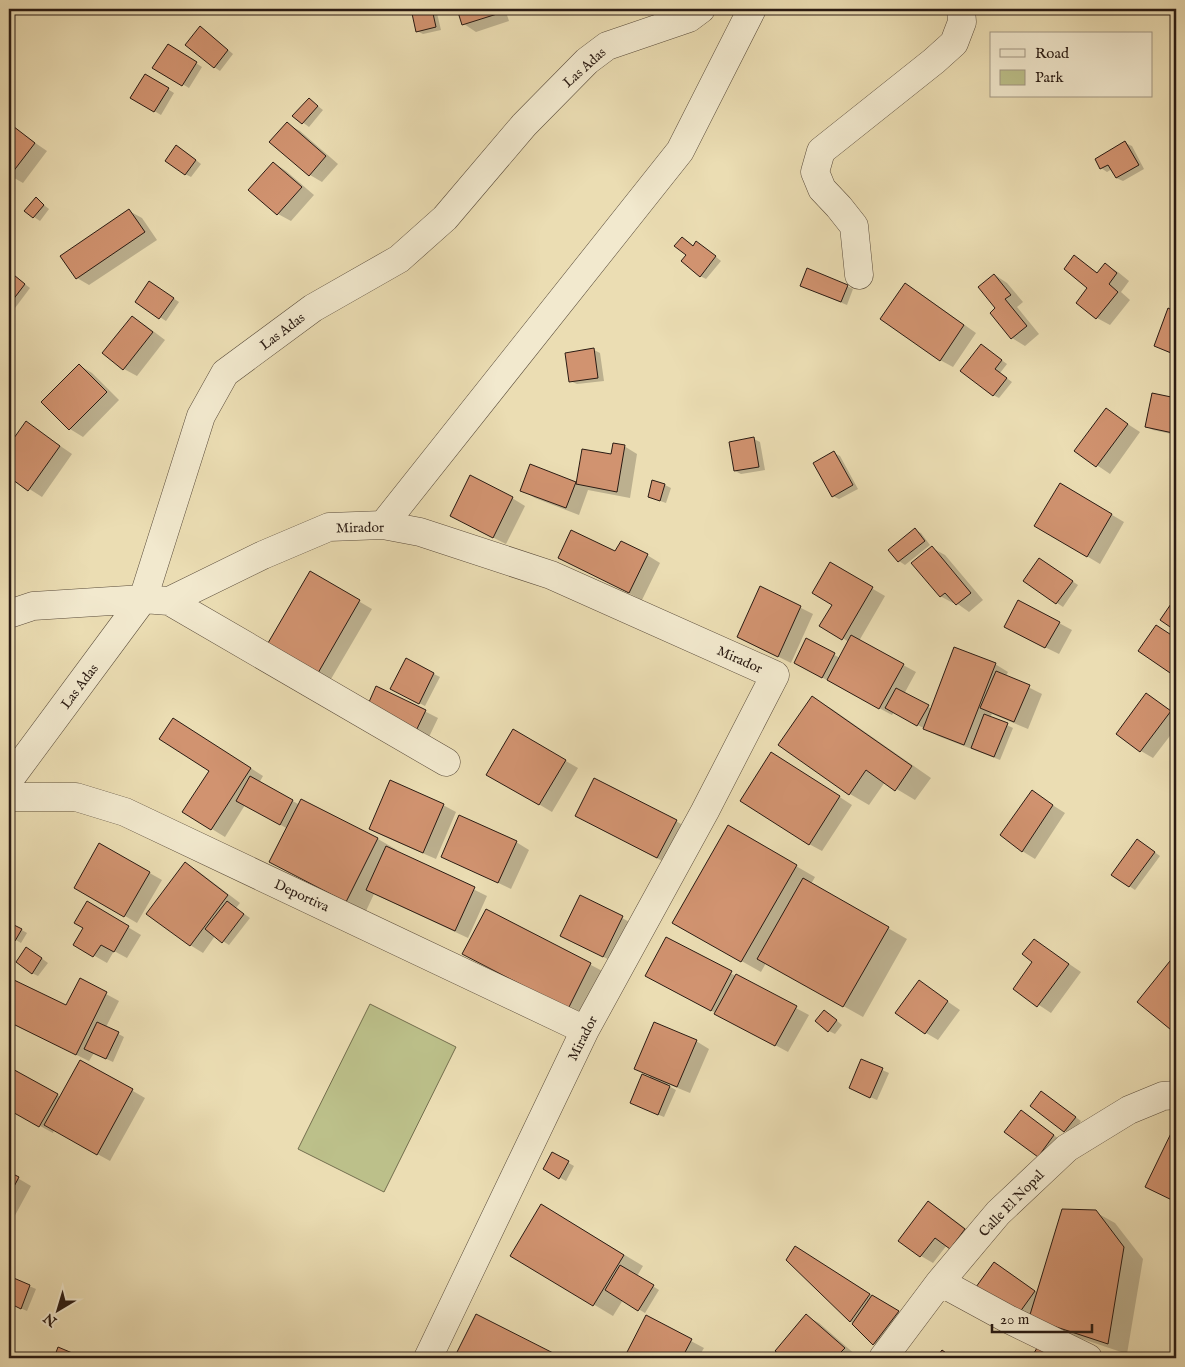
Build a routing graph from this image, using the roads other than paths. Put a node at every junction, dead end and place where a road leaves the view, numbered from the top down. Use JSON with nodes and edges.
{"nodes":[{"id":1,"x":701,"y":9,"type":"edge"},
{"id":2,"x":752,"y":9,"type":"edge"},
{"id":3,"x":961,"y":9,"type":"edge"},
{"id":4,"x":859,"y":275,"type":"dead end"},
{"id":5,"x":383,"y":525,"type":"junction"},
{"id":6,"x":156,"y":600,"type":"junction"},
{"id":7,"x":9,"y":614,"type":"edge"},
{"id":8,"x":446,"y":762,"type":"dead end"},
{"id":9,"x":9,"y":780,"type":"edge"},
{"id":10,"x":9,"y":798,"type":"edge"},
{"id":11,"x":585,"y":1030,"type":"junction"},
{"id":12,"x":1176,"y":1095,"type":"edge"},
{"id":13,"x":940,"y":1282,"type":"junction"},
{"id":14,"x":428,"y":1358,"type":"edge"},
{"id":15,"x":883,"y":1358,"type":"edge"},
{"id":16,"x":1088,"y":1358,"type":"edge"}],
"edges":[{"from":1,"to":6,"type":"street","name":"Las Adas"},
{"from":2,"to":5,"type":"street"},
{"from":3,"to":4,"type":"street"},
{"from":5,"to":6,"type":"street","name":"Mirador"},
{"from":5,"to":11,"type":"street","name":"Mirador"},
{"from":6,"to":7,"type":"street","name":"Mirador"},
{"from":6,"to":8,"type":"street"},
{"from":6,"to":9,"type":"street","name":"Las Adas"},
{"from":10,"to":11,"type":"street","name":"Deportiva"},
{"from":11,"to":14,"type":"street","name":"Mirador"},
{"from":12,"to":13,"type":"street","name":"Calle El Nopal"},
{"from":13,"to":15,"type":"street","name":"Calle El Nopal"},
{"from":13,"to":16,"type":"street"}]}
